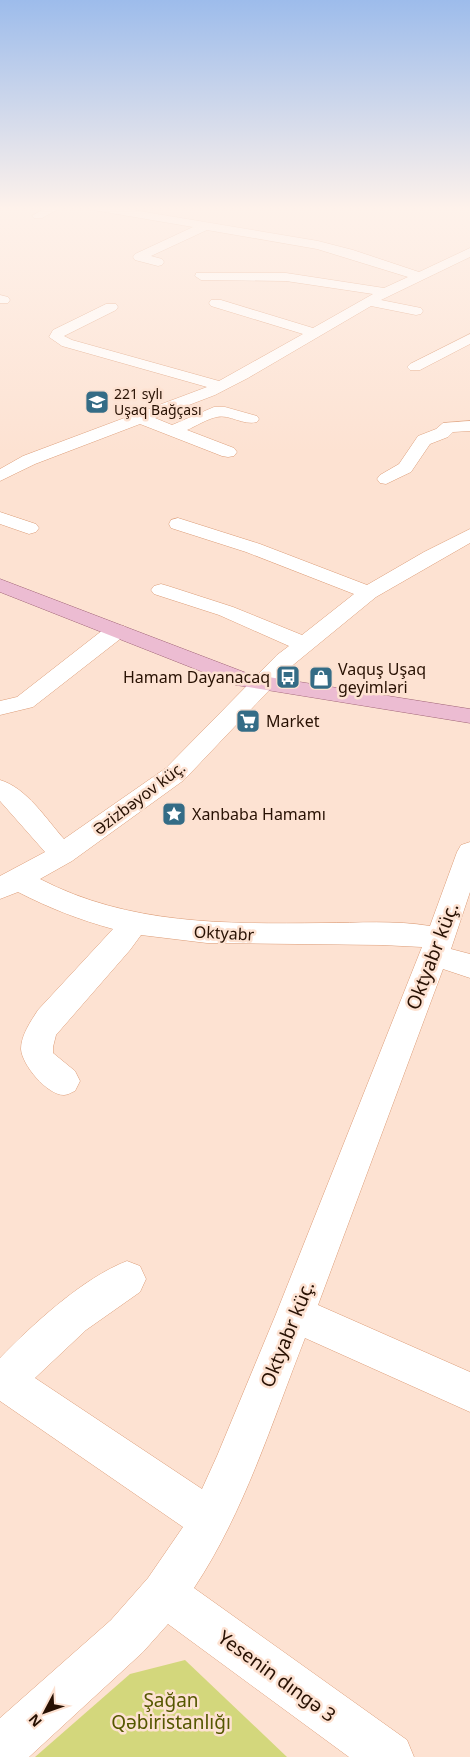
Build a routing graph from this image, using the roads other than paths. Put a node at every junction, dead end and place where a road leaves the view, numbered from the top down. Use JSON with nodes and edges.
{"nodes":[{"id":1,"x":366,"y":289,"type":"edge"},
{"id":2,"x":392,"y":289,"type":"edge"},
{"id":3,"x":386,"y":292,"type":"junction"},
{"id":4,"x":369,"y":302,"type":"junction"},
{"id":5,"x":216,"y":303,"type":"dead end"},
{"id":6,"x":111,"y":307,"type":"dead end"},
{"id":7,"x":416,"y":311,"type":"dead end"},
{"id":8,"x":313,"y":333,"type":"junction"},
{"id":9,"x":470,"y":338,"type":"edge"},
{"id":10,"x":415,"y":367,"type":"dead end"},
{"id":11,"x":221,"y":386,"type":"junction"},
{"id":12,"x":142,"y":419,"type":"junction"},
{"id":13,"x":251,"y":420,"type":"dead end"},
{"id":14,"x":470,"y":426,"type":"edge"},
{"id":15,"x":172,"y":430,"type":"junction"},
{"id":16,"x":228,"y":452,"type":"dead end"},
{"id":17,"x":4,"y":470,"type":"edge"},
{"id":18,"x":386,"y":479,"type":"dead end"},
{"id":19,"x":0,"y":518,"type":"edge"},
{"id":20,"x":178,"y":524,"type":"dead end"},
{"id":21,"x":29,"y":528,"type":"dead end"},
{"id":22,"x":470,"y":536,"type":"edge"},
{"id":23,"x":0,"y":585,"type":"edge"},
{"id":24,"x":161,"y":590,"type":"dead end"},
{"id":25,"x":369,"y":593,"type":"junction"},
{"id":26,"x":116,"y":631,"type":"junction"},
{"id":27,"x":304,"y":644,"type":"junction"},
{"id":28,"x":261,"y":684,"type":"junction"},
{"id":29,"x":3,"y":703,"type":"edge"},
{"id":30,"x":470,"y":716,"type":"edge"},
{"id":31,"x":0,"y":789,"type":"edge"},
{"id":32,"x":470,"y":852,"type":"edge"},
{"id":33,"x":62,"y":854,"type":"junction"},
{"id":34,"x":9,"y":885,"type":"edge"},
{"id":35,"x":134,"y":924,"type":"junction"},
{"id":36,"x":436,"y":947,"type":"junction"},
{"id":37,"x":470,"y":966,"type":"edge"},
{"id":38,"x":64,"y":1081,"type":"dead end"},
{"id":39,"x":127,"y":1279,"type":"dead end"},
{"id":40,"x":295,"y":1314,"type":"junction"},
{"id":41,"x":3,"y":1380,"type":"edge"},
{"id":42,"x":470,"y":1392,"type":"edge"},
{"id":43,"x":210,"y":1520,"type":"junction"},
{"id":44,"x":164,"y":1594,"type":"junction"},
{"id":45,"x":0,"y":1750,"type":"edge"},
{"id":46,"x":390,"y":1757,"type":"edge"}],
"edges":[{"from":1,"to":3,"type":"street"},
{"from":2,"to":3,"type":"street"},
{"from":3,"to":4,"type":"street"},
{"from":4,"to":7,"type":"street"},
{"from":4,"to":8,"type":"street"},
{"from":5,"to":8,"type":"street"},
{"from":6,"to":11,"type":"street"},
{"from":8,"to":11,"type":"street"},
{"from":9,"to":10,"type":"street"},
{"from":11,"to":12,"type":"street"},
{"from":12,"to":15,"type":"street"},
{"from":12,"to":17,"type":"street"},
{"from":13,"to":15,"type":"street"},
{"from":14,"to":18,"type":"street"},
{"from":15,"to":16,"type":"street"},
{"from":19,"to":21,"type":"street"},
{"from":20,"to":25,"type":"street"},
{"from":22,"to":25,"type":"street","name":"Əzizbəyov küç."},
{"from":23,"to":26,"type":"main road"},
{"from":24,"to":27,"type":"street"},
{"from":25,"to":27,"type":"street","name":"Əzizbəyov küç."},
{"from":26,"to":28,"type":"main road"},
{"from":26,"to":29,"type":"street"},
{"from":27,"to":28,"type":"street","name":"Əzizbəyov küç."},
{"from":28,"to":30,"type":"main road"},
{"from":28,"to":33,"type":"street","name":"Əzizbəyov küç."},
{"from":31,"to":33,"type":"street"},
{"from":32,"to":36,"type":"street","name":"Oktyabr küç."},
{"from":33,"to":34,"type":"street","name":"Əzizbəyov küç."},
{"from":34,"to":35,"type":"street","name":"Oktyabr"},
{"from":35,"to":36,"type":"street","name":"Oktyabr"},
{"from":35,"to":38,"type":"street"},
{"from":36,"to":37,"type":"street","name":"Oktyabr"},
{"from":36,"to":40,"type":"street","name":"Oktyabr küç."},
{"from":39,"to":41,"type":"street"},
{"from":40,"to":42,"type":"street"},
{"from":40,"to":43,"type":"street","name":"Oktyabr küç."},
{"from":41,"to":43,"type":"street"},
{"from":43,"to":44,"type":"street","name":"Oktyabr küç."},
{"from":44,"to":45,"type":"street","name":"Oktyabr küç."},
{"from":44,"to":46,"type":"street","name":"Yesenin dıngə 3"}]}
